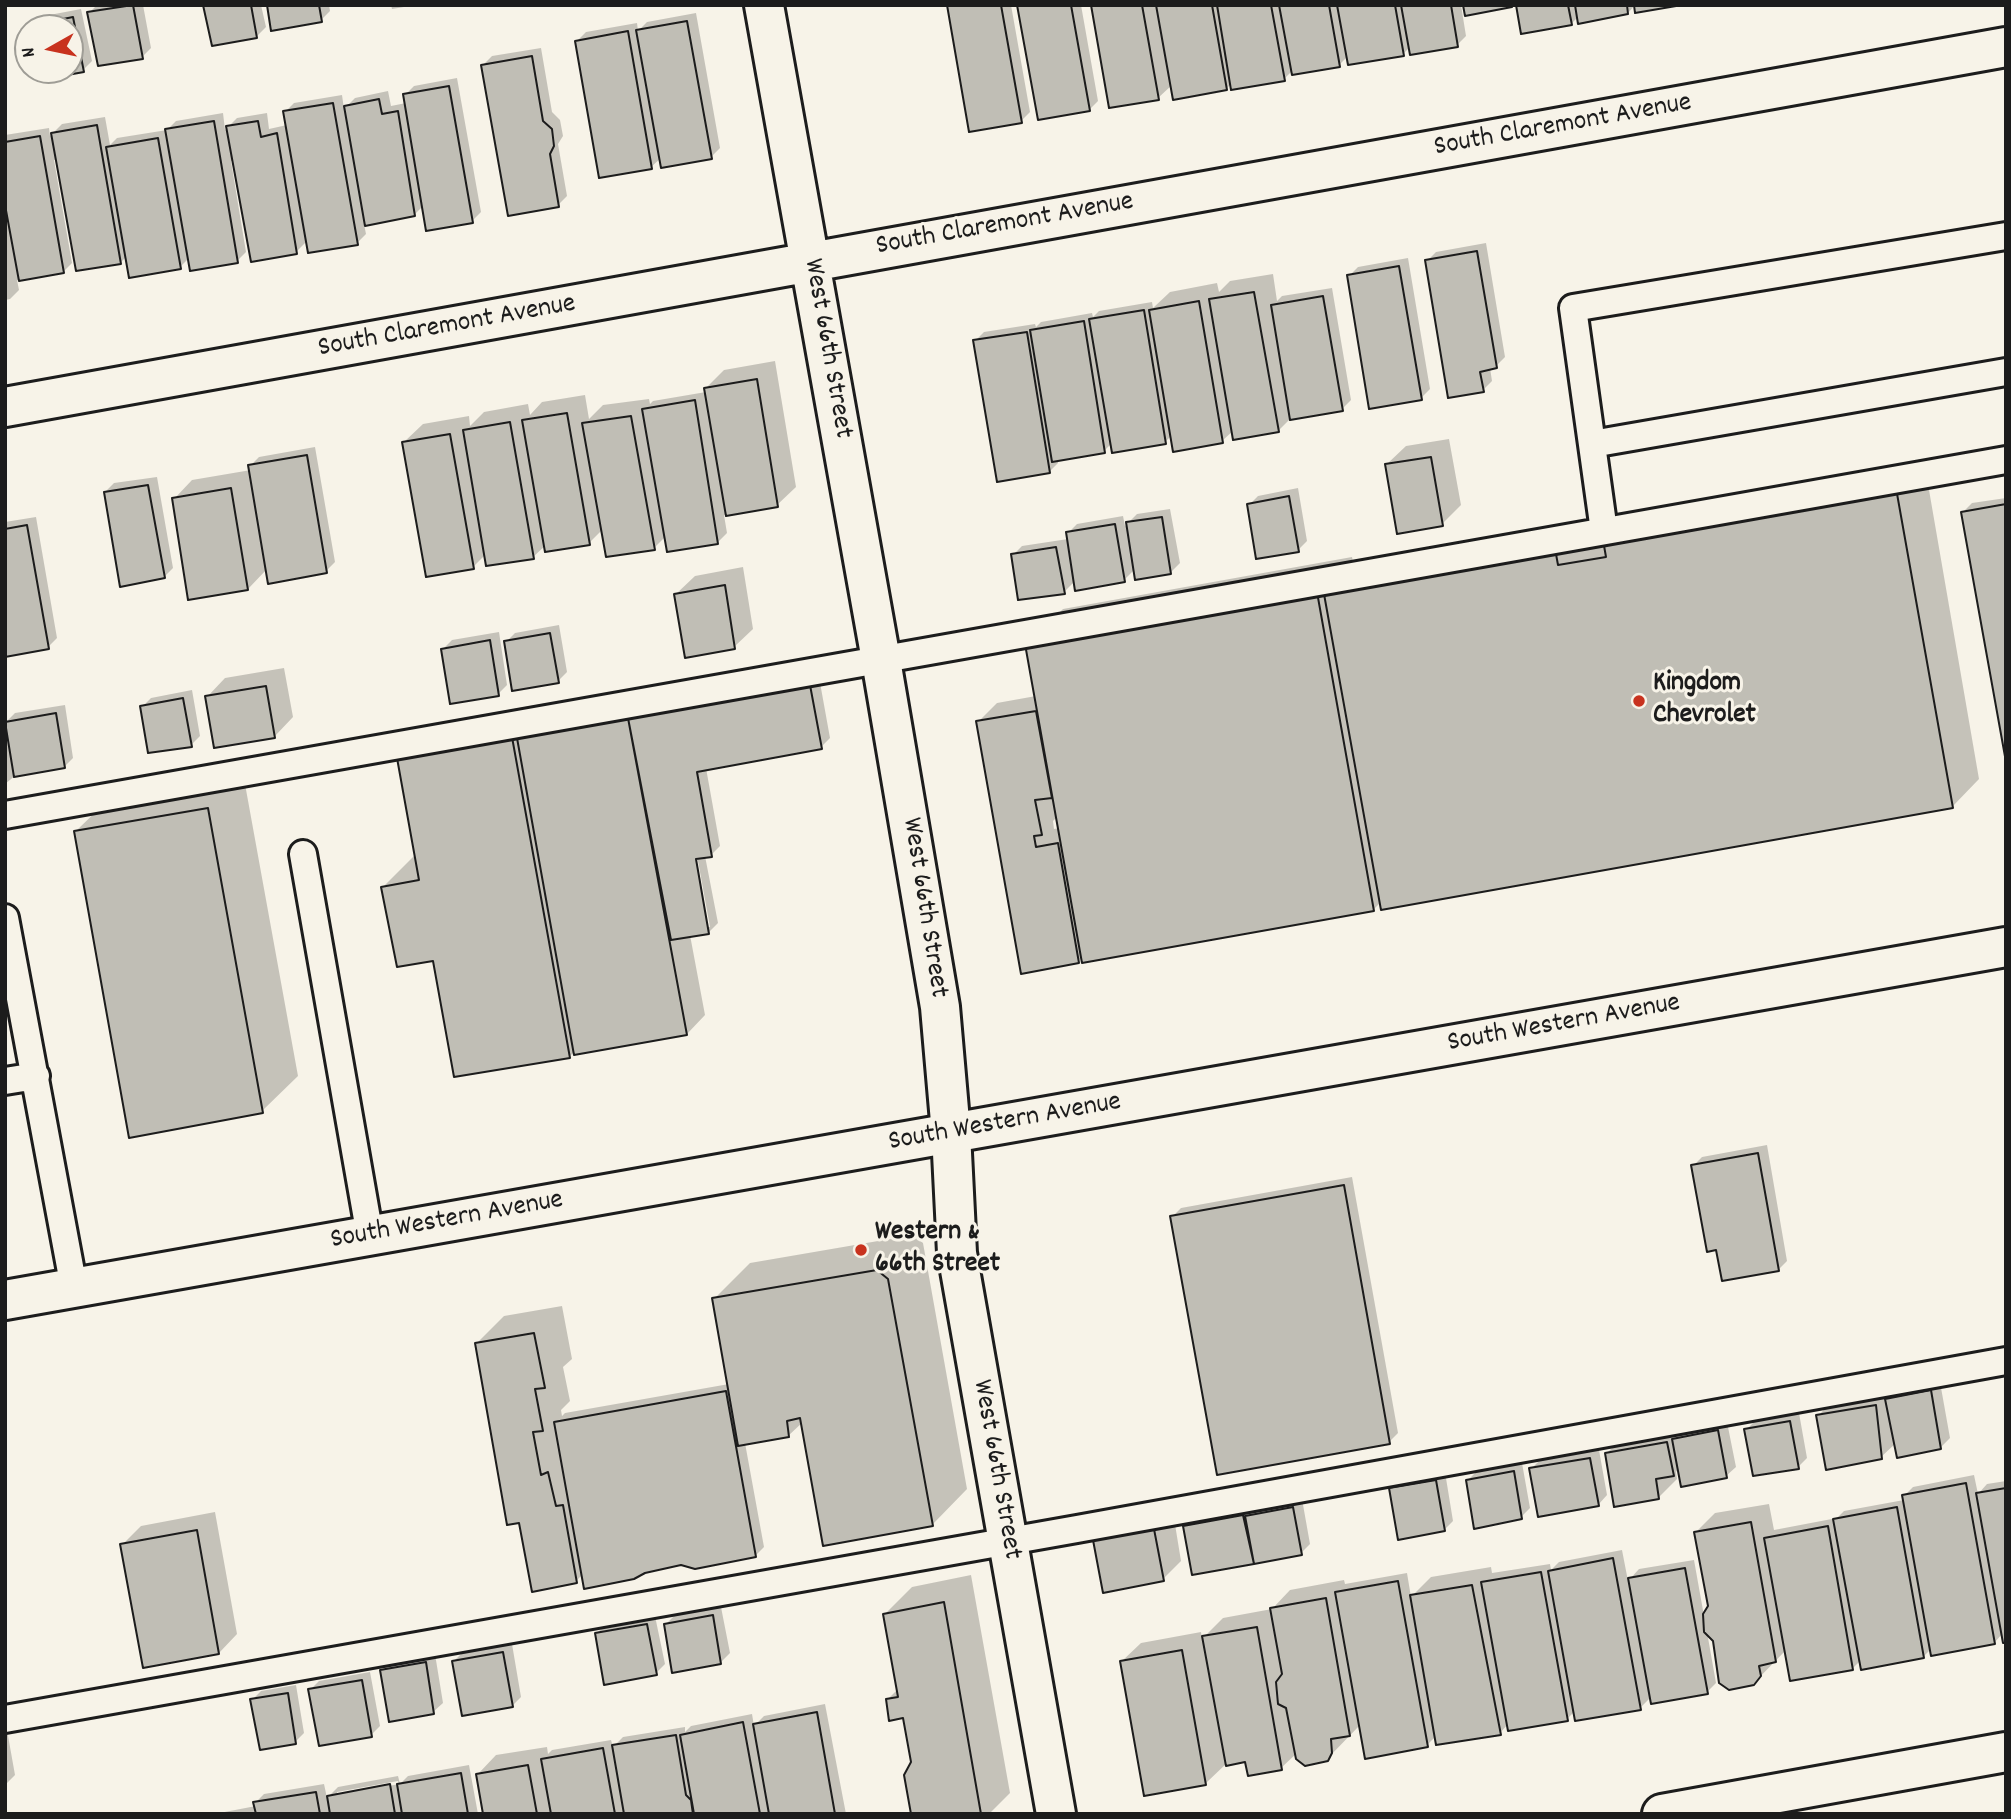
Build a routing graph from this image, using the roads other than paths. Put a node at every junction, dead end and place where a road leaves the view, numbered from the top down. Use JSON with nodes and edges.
{"nodes":[{"id":1,"x":764,"y":5,"type":"edge"},
{"id":2,"x":2006,"y":47,"type":"edge"},
{"id":3,"x":2006,"y":236,"type":"edge"},
{"id":4,"x":810,"y":262,"type":"junction"},
{"id":5,"x":2006,"y":372,"type":"edge"},
{"id":6,"x":5,"y":407,"type":"edge"},
{"id":7,"x":1592,"y":444,"type":"junction"},
{"id":8,"x":2006,"y":460,"type":"edge"},
{"id":9,"x":1604,"y":531,"type":"junction"},
{"id":10,"x":881,"y":660,"type":"junction"},
{"id":11,"x":5,"y":815,"type":"edge"},
{"id":12,"x":303,"y":853,"type":"dead end"},
{"id":13,"x":5,"y":919,"type":"edge"},
{"id":14,"x":2006,"y":947,"type":"edge"},
{"id":15,"x":15,"y":1016,"type":"edge"},
{"id":16,"x":36,"y":1076,"type":"junction"},
{"id":17,"x":5,"y":1081,"type":"edge"},
{"id":18,"x":951,"y":1133,"type":"junction"},
{"id":19,"x":370,"y":1236,"type":"junction"},
{"id":20,"x":74,"y":1288,"type":"junction"},
{"id":21,"x":5,"y":1300,"type":"edge"},
{"id":22,"x":2006,"y":1361,"type":"edge"},
{"id":23,"x":1008,"y":1541,"type":"junction"},
{"id":24,"x":5,"y":1719,"type":"edge"},
{"id":25,"x":2006,"y":1752,"type":"edge"},
{"id":26,"x":1056,"y":1814,"type":"edge"},
{"id":27,"x":1662,"y":1814,"type":"edge"}],
"edges":[{"from":1,"to":4,"type":"street","name":"West 66th Street"},
{"from":2,"to":4,"type":"street","name":"South Claremont Avenue"},
{"from":3,"to":7,"type":"lane"},
{"from":4,"to":6,"type":"street","name":"South Claremont Avenue"},
{"from":4,"to":10,"type":"street","name":"West 66th Street"},
{"from":5,"to":7,"type":"lane"},
{"from":7,"to":9,"type":"lane"},
{"from":8,"to":9,"type":"lane"},
{"from":9,"to":10,"type":"lane"},
{"from":10,"to":11,"type":"lane"},
{"from":10,"to":18,"type":"street","name":"West 66th Street"},
{"from":12,"to":19,"type":"lane"},
{"from":13,"to":15,"type":"lane"},
{"from":14,"to":18,"type":"street","name":"South Western Avenue"},
{"from":15,"to":16,"type":"lane"},
{"from":16,"to":17,"type":"lane"},
{"from":16,"to":20,"type":"lane"},
{"from":18,"to":19,"type":"street","name":"South Western Avenue"},
{"from":18,"to":23,"type":"street","name":"West 66th Street"},
{"from":19,"to":20,"type":"street","name":"South Western Avenue"},
{"from":20,"to":21,"type":"street","name":"South Western Avenue"},
{"from":22,"to":23,"type":"lane"},
{"from":23,"to":24,"type":"lane"},
{"from":23,"to":26,"type":"street","name":"West 66th Street"},
{"from":25,"to":27,"type":"street"}]}
